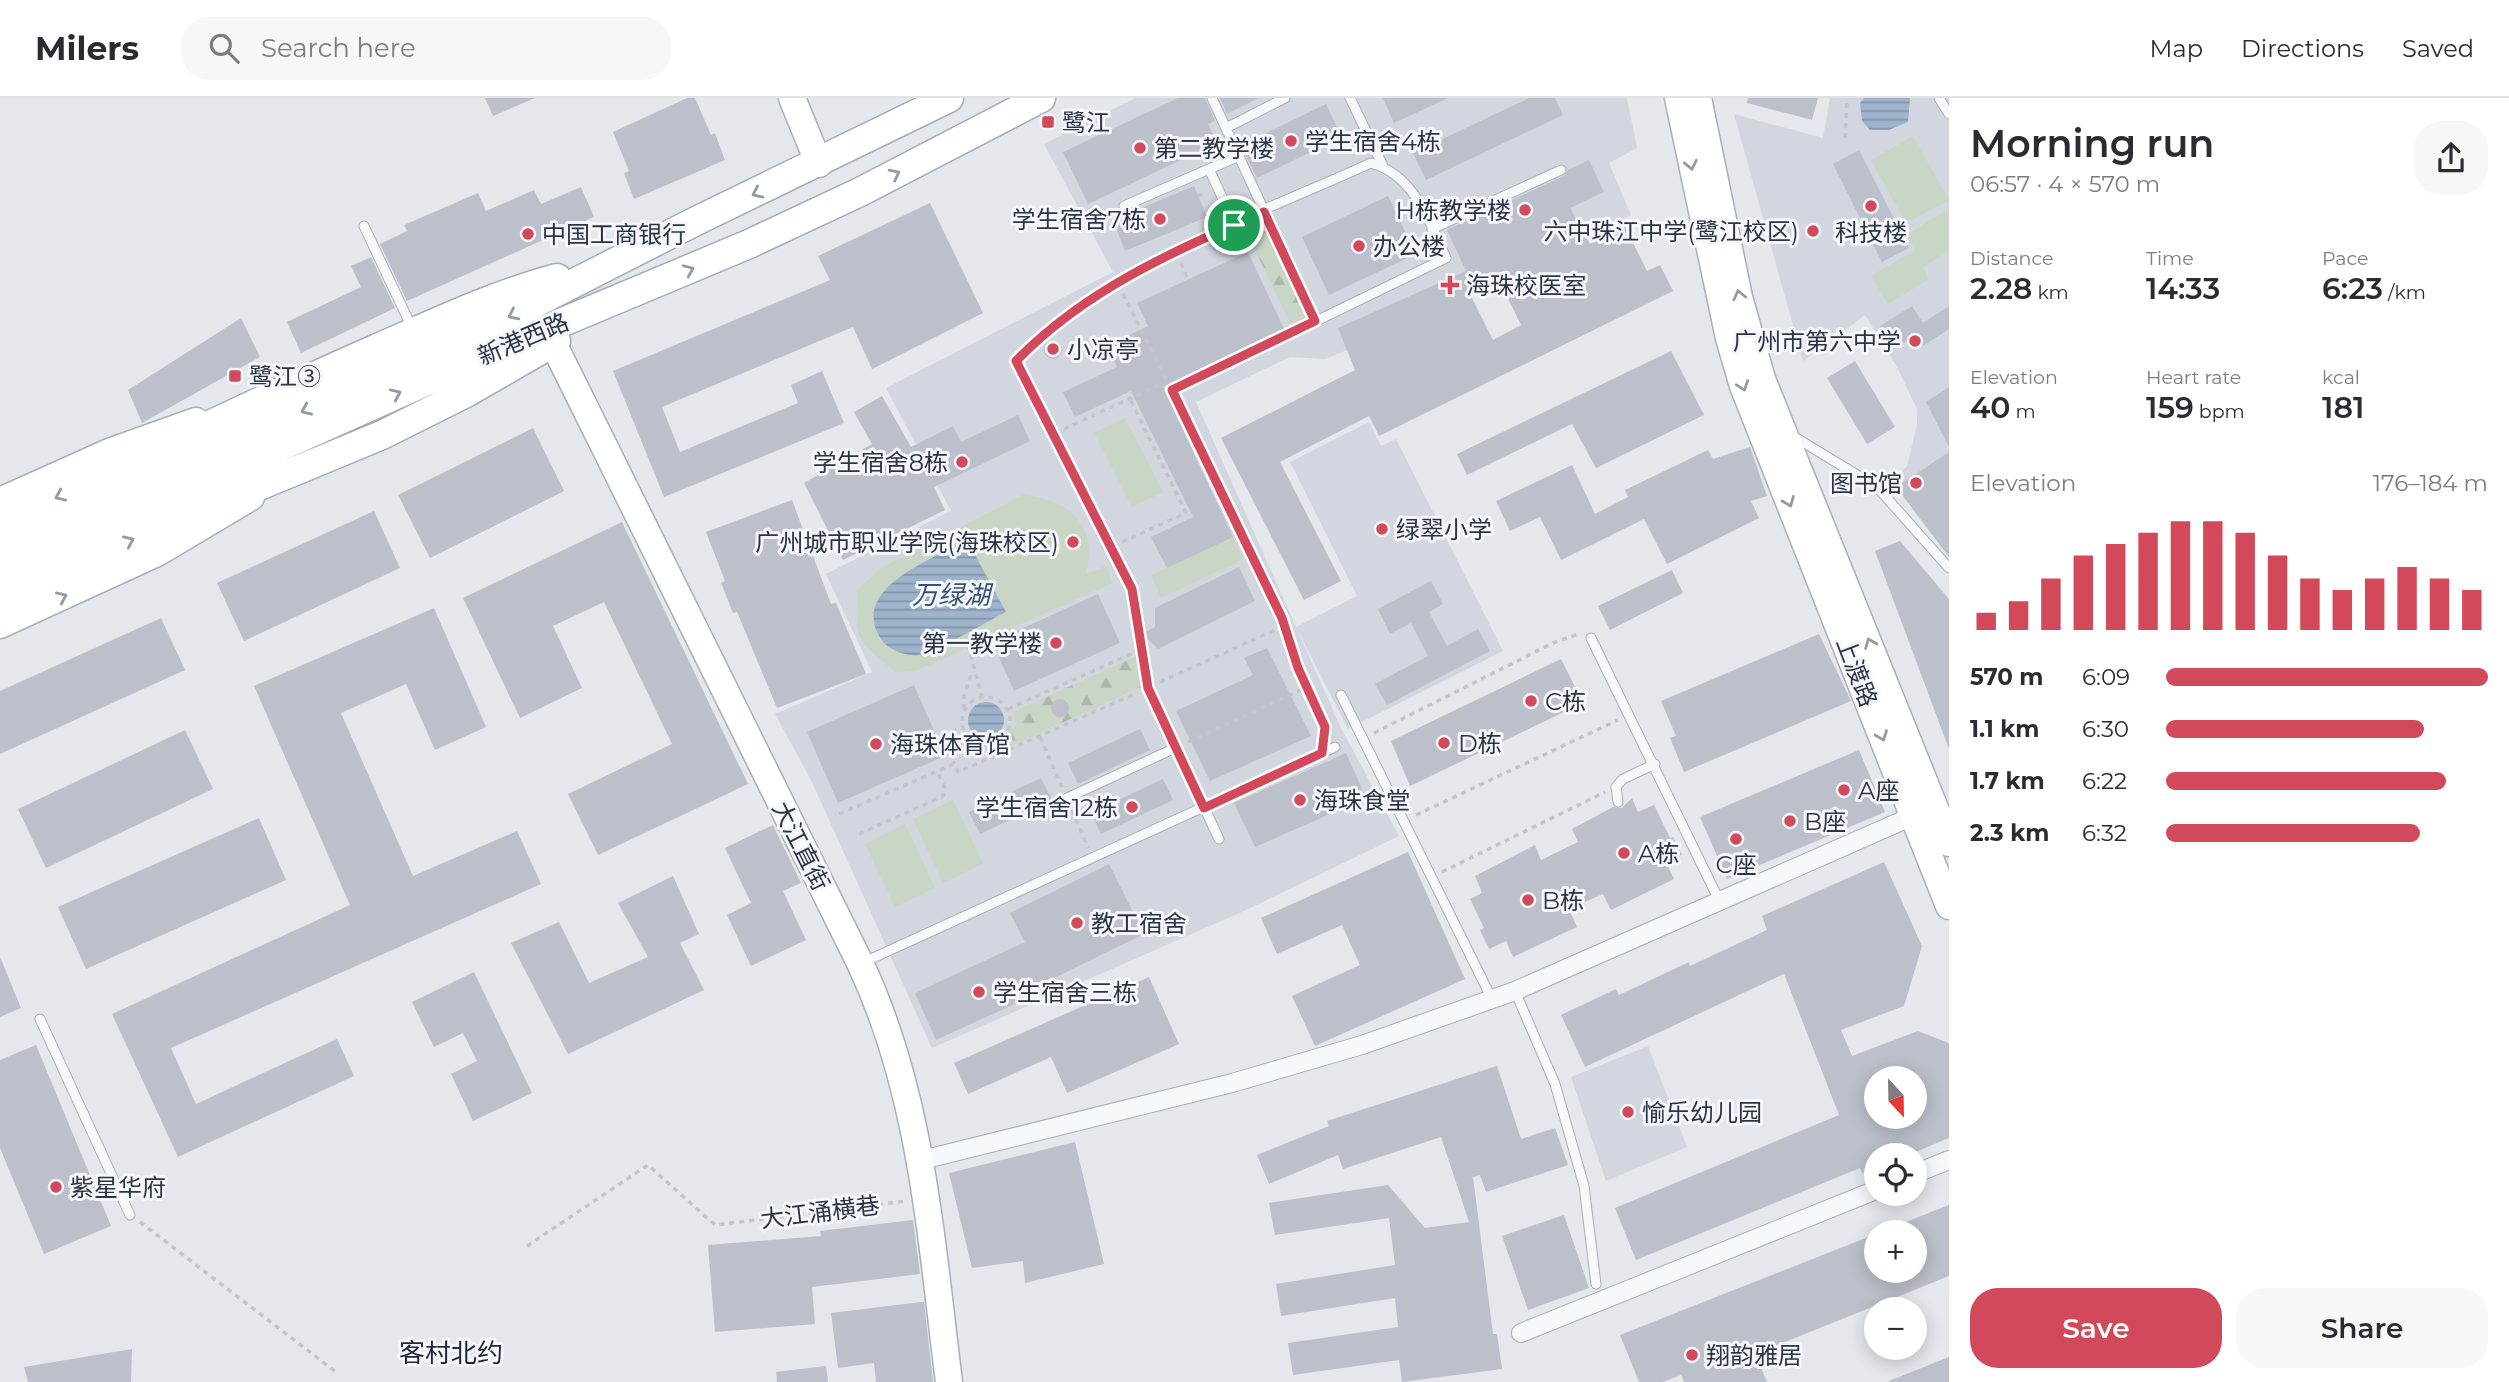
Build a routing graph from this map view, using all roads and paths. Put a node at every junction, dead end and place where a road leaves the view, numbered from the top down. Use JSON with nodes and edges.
{"nodes":[{"id":1,"x":792,"y":98,"type":"edge"},
{"id":2,"x":949,"y":98,"type":"edge"},
{"id":3,"x":1041,"y":98,"type":"edge"},
{"id":4,"x":1212,"y":98,"type":"edge"},
{"id":5,"x":1285,"y":98,"type":"edge"},
{"id":6,"x":1350,"y":98,"type":"edge"},
{"id":7,"x":1678,"y":98,"type":"edge"},
{"id":8,"x":1698,"y":98,"type":"edge"},
{"id":9,"x":1847,"y":98,"type":"edge"},
{"id":10,"x":1938,"y":98,"type":"edge"},
{"id":11,"x":1949,"y":114,"type":"edge"},
{"id":12,"x":1226,"y":128,"type":"junction"},
{"id":13,"x":1845,"y":138,"type":"dead end"},
{"id":14,"x":1239,"y":156,"type":"junction"},
{"id":15,"x":819,"y":164,"type":"junction"},
{"id":16,"x":1383,"y":166,"type":"junction"},
{"id":17,"x":1209,"y":169,"type":"junction"},
{"id":18,"x":1561,"y":170,"type":"dead end"},
{"id":19,"x":1124,"y":206,"type":"dead end"},
{"id":20,"x":1264,"y":212,"type":"junction"},
{"id":21,"x":1234,"y":225,"type":"junction"},
{"id":22,"x":364,"y":226,"type":"dead end"},
{"id":23,"x":1433,"y":229,"type":"junction"},
{"id":24,"x":1175,"y":251,"type":"junction"},
{"id":25,"x":617,"y":262,"type":"junction"},
{"id":26,"x":1188,"y":280,"type":"dead end"},
{"id":27,"x":1117,"y":281,"type":"junction"},
{"id":28,"x":626,"y":296,"type":"junction"},
{"id":29,"x":1315,"y":321,"type":"junction"},
{"id":30,"x":414,"y":332,"type":"junction"},
{"id":31,"x":552,"y":343,"type":"junction"},
{"id":32,"x":1169,"y":386,"type":"junction"},
{"id":33,"x":1130,"y":398,"type":"junction"},
{"id":34,"x":254,"y":402,"type":"junction"},
{"id":35,"x":1773,"y":434,"type":"junction"},
{"id":36,"x":1053,"y":435,"type":"junction"},
{"id":37,"x":195,"y":472,"type":"junction"},
{"id":38,"x":274,"y":482,"type":"junction"},
{"id":39,"x":0,"y":501,"type":"edge"},
{"id":40,"x":0,"y":523,"type":"edge"},
{"id":41,"x":0,"y":548,"type":"edge"},
{"id":42,"x":1110,"y":548,"type":"junction"},
{"id":43,"x":1949,"y":568,"type":"edge"},
{"id":44,"x":0,"y":572,"type":"edge"},
{"id":45,"x":0,"y":599,"type":"edge"},
{"id":46,"x":0,"y":625,"type":"edge"},
{"id":47,"x":1284,"y":626,"type":"junction"},
{"id":48,"x":1591,"y":638,"type":"joint"},
{"id":49,"x":968,"y":645,"type":"dead end"},
{"id":50,"x":1142,"y":649,"type":"junction"},
{"id":51,"x":972,"y":670,"type":"junction"},
{"id":52,"x":1307,"y":687,"type":"junction"},
{"id":53,"x":1148,"y":688,"type":"junction"},
{"id":54,"x":1341,"y":695,"type":"dead end"},
{"id":55,"x":982,"y":697,"type":"junction"},
{"id":56,"x":1008,"y":709,"type":"junction"},
{"id":57,"x":964,"y":712,"type":"junction"},
{"id":58,"x":1630,"y":715,"type":"junction"},
{"id":59,"x":962,"y":727,"type":"junction"},
{"id":60,"x":951,"y":732,"type":"junction"},
{"id":61,"x":1362,"y":738,"type":"junction"},
{"id":62,"x":934,"y":740,"type":"dead end"},
{"id":63,"x":1335,"y":747,"type":"dead end"},
{"id":64,"x":1175,"y":748,"type":"junction"},
{"id":65,"x":1322,"y":753,"type":"junction"},
{"id":66,"x":954,"y":764,"type":"junction"},
{"id":67,"x":1655,"y":764,"type":"junction"},
{"id":68,"x":937,"y":771,"type":"junction"},
{"id":69,"x":1616,"y":786,"type":"junction"},
{"id":70,"x":1067,"y":798,"type":"dead end"},
{"id":71,"x":1618,"y":802,"type":"dead end"},
{"id":72,"x":1204,"y":808,"type":"junction"},
{"id":73,"x":839,"y":814,"type":"dead end"},
{"id":74,"x":1913,"y":816,"type":"junction"},
{"id":75,"x":1404,"y":821,"type":"junction"},
{"id":76,"x":859,"y":834,"type":"dead end"},
{"id":77,"x":1219,"y":839,"type":"dead end"},
{"id":78,"x":1949,"y":843,"type":"edge"},
{"id":79,"x":1432,"y":877,"type":"junction"},
{"id":80,"x":1719,"y":900,"type":"junction"},
{"id":81,"x":1949,"y":906,"type":"edge"},
{"id":82,"x":860,"y":963,"type":"junction"},
{"id":83,"x":1515,"y":991,"type":"junction"},
{"id":84,"x":1492,"y":999,"type":"junction"},
{"id":85,"x":40,"y":1019,"type":"dead end"},
{"id":86,"x":922,"y":1160,"type":"junction"},
{"id":87,"x":1949,"y":1160,"type":"edge"},
{"id":88,"x":1927,"y":1169,"type":"edge"},
{"id":89,"x":1864,"y":1195,"type":"edge"},
{"id":90,"x":926,"y":1198,"type":"junction"},
{"id":91,"x":130,"y":1215,"type":"joint"},
{"id":92,"x":527,"y":1246,"type":"dead end"},
{"id":93,"x":1596,"y":1283,"type":"dead end"},
{"id":94,"x":1521,"y":1333,"type":"dead end"},
{"id":95,"x":337,"y":1372,"type":"dead end"},
{"id":96,"x":949,"y":1382,"type":"edge"}],
"edges":[{"from":1,"to":15,"type":"main road"},
{"from":2,"to":15,"type":"main road","name":"新港西路"},
{"from":28,"to":3,"type":"main road","name":"新港西路","one_way":true},
{"from":4,"to":12,"type":"lane"},
{"from":5,"to":12,"type":"lane"},
{"from":6,"to":16,"type":"lane"},
{"from":7,"to":35,"type":"main road","one_way":true},
{"from":35,"to":8,"type":"main road","one_way":true},
{"from":9,"to":13,"type":"path"},
{"from":10,"to":11,"type":"lane"},
{"from":12,"to":14,"type":"lane"},
{"from":14,"to":17,"type":"lane"},
{"from":14,"to":20,"type":"lane"},
{"from":15,"to":25,"type":"main road","name":"新港西路","one_way":true},
{"from":16,"to":20,"type":"lane"},
{"from":16,"to":23,"type":"lane"},
{"from":17,"to":19,"type":"lane"},
{"from":17,"to":21,"type":"lane"},
{"from":18,"to":23,"type":"lane"},
{"from":20,"to":21,"type":"lane"},
{"from":20,"to":29,"type":"lane"},
{"from":21,"to":24,"type":"lane"},
{"from":22,"to":30,"type":"lane"},
{"from":23,"to":29,"type":"lane"},
{"from":24,"to":26,"type":"path"},
{"from":24,"to":27,"type":"lane"},
{"from":25,"to":30,"type":"main road"},
{"from":25,"to":37,"type":"main road","name":"新港西路","one_way":true},
{"from":27,"to":32,"type":"path"},
{"from":27,"to":36,"type":"lane"},
{"from":28,"to":31,"type":"main road"},
{"from":37,"to":28,"type":"main road","name":"新港西路","one_way":true},
{"from":29,"to":32,"type":"lane"},
{"from":30,"to":34,"type":"main road"},
{"from":31,"to":38,"type":"main road"},
{"from":31,"to":82,"type":"main road","name":"大江直街"},
{"from":32,"to":33,"type":"path"},
{"from":32,"to":47,"type":"path"},
{"from":33,"to":36,"type":"path"},
{"from":33,"to":42,"type":"path"},
{"from":34,"to":39,"type":"main road"},
{"from":34,"to":40,"type":"main road","one_way":true},
{"from":35,"to":43,"type":"lane"},
{"from":35,"to":74,"type":"main road","name":"上渡路","one_way":true},
{"from":78,"to":35,"type":"main road","name":"上渡路","one_way":true},
{"from":36,"to":42,"type":"lane"},
{"from":37,"to":41,"type":"main road","name":"新港西路"},
{"from":37,"to":44,"type":"main road","name":"新港西路"},
{"from":45,"to":38,"type":"main road","one_way":true},
{"from":46,"to":38,"type":"main road","one_way":true},
{"from":42,"to":50,"type":"lane"},
{"from":47,"to":52,"type":"path"},
{"from":47,"to":53,"type":"path"},
{"from":48,"to":58,"type":"lane"},
{"from":48,"to":61,"type":"path"},
{"from":49,"to":51,"type":"path"},
{"from":50,"to":53,"type":"lane"},
{"from":50,"to":56,"type":"path"},
{"from":51,"to":55,"type":"path"},
{"from":51,"to":57,"type":"path"},
{"from":52,"to":64,"type":"path"},
{"from":52,"to":65,"type":"path"},
{"from":53,"to":64,"type":"lane"},
{"from":53,"to":66,"type":"path"},
{"from":54,"to":61,"type":"lane"},
{"from":55,"to":56,"type":"path"},
{"from":55,"to":57,"type":"path"},
{"from":56,"to":59,"type":"path"},
{"from":57,"to":59,"type":"path"},
{"from":58,"to":67,"type":"lane"},
{"from":58,"to":75,"type":"path"},
{"from":59,"to":60,"type":"path"},
{"from":60,"to":62,"type":"path"},
{"from":60,"to":66,"type":"path"},
{"from":61,"to":75,"type":"lane"},
{"from":63,"to":65,"type":"lane"},
{"from":64,"to":70,"type":"lane"},
{"from":64,"to":72,"type":"lane"},
{"from":65,"to":72,"type":"lane"},
{"from":66,"to":68,"type":"path"},
{"from":67,"to":69,"type":"lane"},
{"from":67,"to":80,"type":"lane"},
{"from":68,"to":73,"type":"path"},
{"from":68,"to":76,"type":"path"},
{"from":69,"to":71,"type":"lane"},
{"from":69,"to":79,"type":"path"},
{"from":72,"to":77,"type":"lane"},
{"from":72,"to":82,"type":"lane"},
{"from":74,"to":80,"type":"street"},
{"from":74,"to":81,"type":"main road","name":"上渡路"},
{"from":75,"to":79,"type":"lane"},
{"from":79,"to":84,"type":"lane"},
{"from":80,"to":83,"type":"street"},
{"from":82,"to":86,"type":"main road","name":"大江直街"},
{"from":83,"to":84,"type":"street"},
{"from":83,"to":93,"type":"lane"},
{"from":84,"to":86,"type":"street"},
{"from":85,"to":91,"type":"lane"},
{"from":86,"to":90,"type":"main road","name":"大江直街"},
{"from":87,"to":88,"type":"street"},
{"from":89,"to":94,"type":"street"},
{"from":90,"to":92,"type":"path","name":"大江涌横巷"},
{"from":90,"to":96,"type":"main road","name":"大江直街"},
{"from":91,"to":95,"type":"path"}]}
